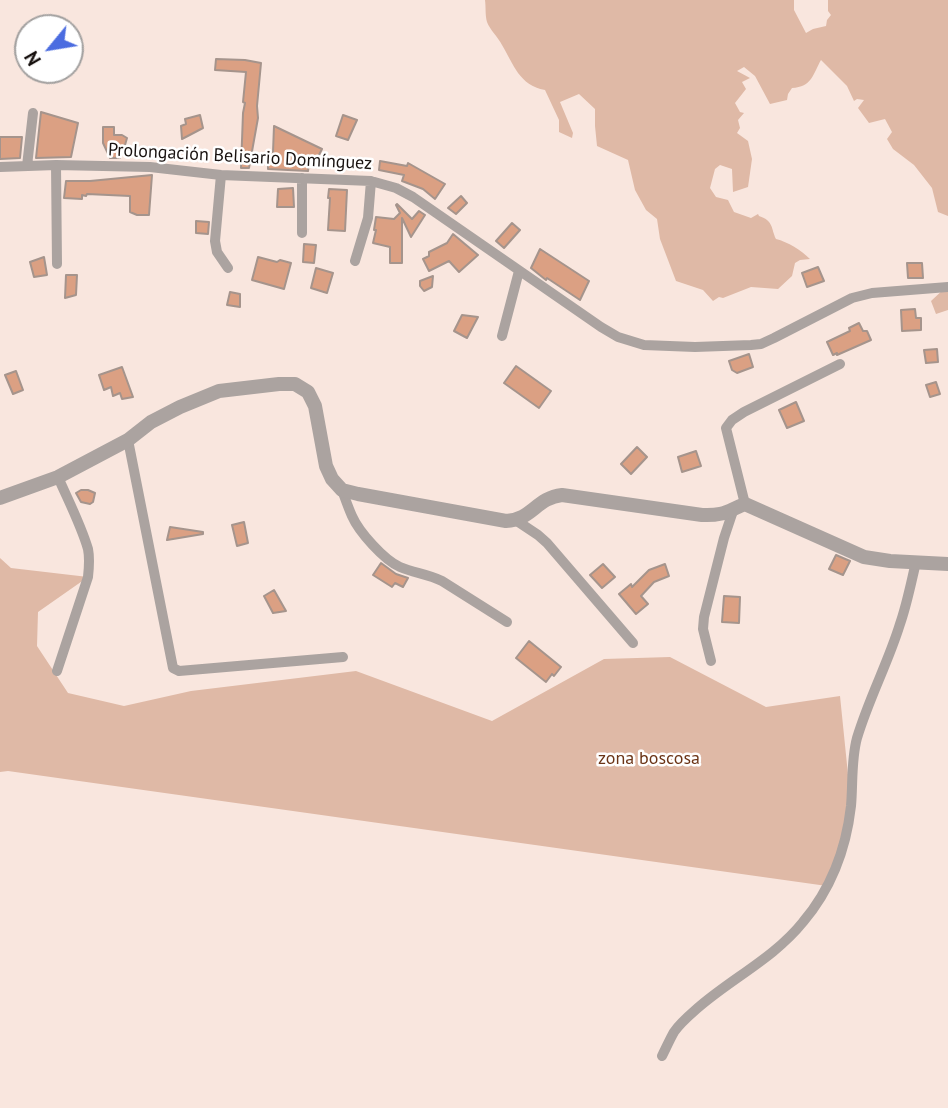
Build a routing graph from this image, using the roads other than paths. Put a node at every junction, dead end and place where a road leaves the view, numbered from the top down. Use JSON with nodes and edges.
{"nodes":[{"id":1,"x":33,"y":113,"type":"dead end"},
{"id":2,"x":56,"y":165,"type":"junction"},
{"id":3,"x":27,"y":166,"type":"junction"},
{"id":4,"x":0,"y":167,"type":"edge"},
{"id":5,"x":221,"y":176,"type":"junction"},
{"id":6,"x":302,"y":178,"type":"junction"},
{"id":7,"x":371,"y":181,"type":"junction"},
{"id":8,"x":302,"y":233,"type":"dead end"},
{"id":9,"x":355,"y":261,"type":"dead end"},
{"id":10,"x":57,"y":264,"type":"dead end"},
{"id":11,"x":228,"y":268,"type":"dead end"},
{"id":12,"x":519,"y":271,"type":"junction"},
{"id":13,"x":948,"y":287,"type":"edge"},
{"id":14,"x":502,"y":336,"type":"dead end"},
{"id":15,"x":840,"y":364,"type":"dead end"},
{"id":16,"x":128,"y":440,"type":"junction"},
{"id":17,"x":58,"y":477,"type":"junction"},
{"id":18,"x":342,"y":490,"type":"junction"},
{"id":19,"x":0,"y":498,"type":"edge"},
{"id":20,"x":739,"y":508,"type":"junction"},
{"id":21,"x":517,"y":521,"type":"junction"},
{"id":22,"x":916,"y":562,"type":"junction"},
{"id":23,"x":948,"y":564,"type":"edge"},
{"id":24,"x":507,"y":622,"type":"dead end"},
{"id":25,"x":633,"y":643,"type":"dead end"},
{"id":26,"x":343,"y":657,"type":"dead end"},
{"id":27,"x":711,"y":661,"type":"dead end"},
{"id":28,"x":57,"y":671,"type":"dead end"},
{"id":29,"x":662,"y":1056,"type":"dead end"}],
"edges":[{"from":1,"to":3,"type":"street"},
{"from":2,"to":3,"type":"street","name":"Prolongación Belisario Domínguez"},
{"from":2,"to":5,"type":"street","name":"Prolongación Belisario Domínguez"},
{"from":2,"to":10,"type":"street"},
{"from":3,"to":4,"type":"street","name":"Prolongación Belisario Domínguez"},
{"from":5,"to":6,"type":"street","name":"Prolongación Belisario Domínguez"},
{"from":5,"to":11,"type":"street"},
{"from":6,"to":7,"type":"street","name":"Prolongación Belisario Domínguez"},
{"from":6,"to":8,"type":"street"},
{"from":7,"to":9,"type":"street"},
{"from":7,"to":12,"type":"street","name":"Prolongación Belisario Domínguez"},
{"from":12,"to":13,"type":"street","name":"Prolongación Belisario Domínguez"},
{"from":12,"to":14,"type":"street"},
{"from":15,"to":20,"type":"street"},
{"from":16,"to":17,"type":"street"},
{"from":16,"to":18,"type":"street"},
{"from":16,"to":26,"type":"street"},
{"from":17,"to":19,"type":"street"},
{"from":17,"to":28,"type":"street"},
{"from":18,"to":21,"type":"street"},
{"from":18,"to":24,"type":"street"},
{"from":20,"to":21,"type":"street"},
{"from":20,"to":22,"type":"street"},
{"from":20,"to":27,"type":"street"},
{"from":21,"to":25,"type":"street"},
{"from":22,"to":23,"type":"street"},
{"from":22,"to":29,"type":"street"}]}
